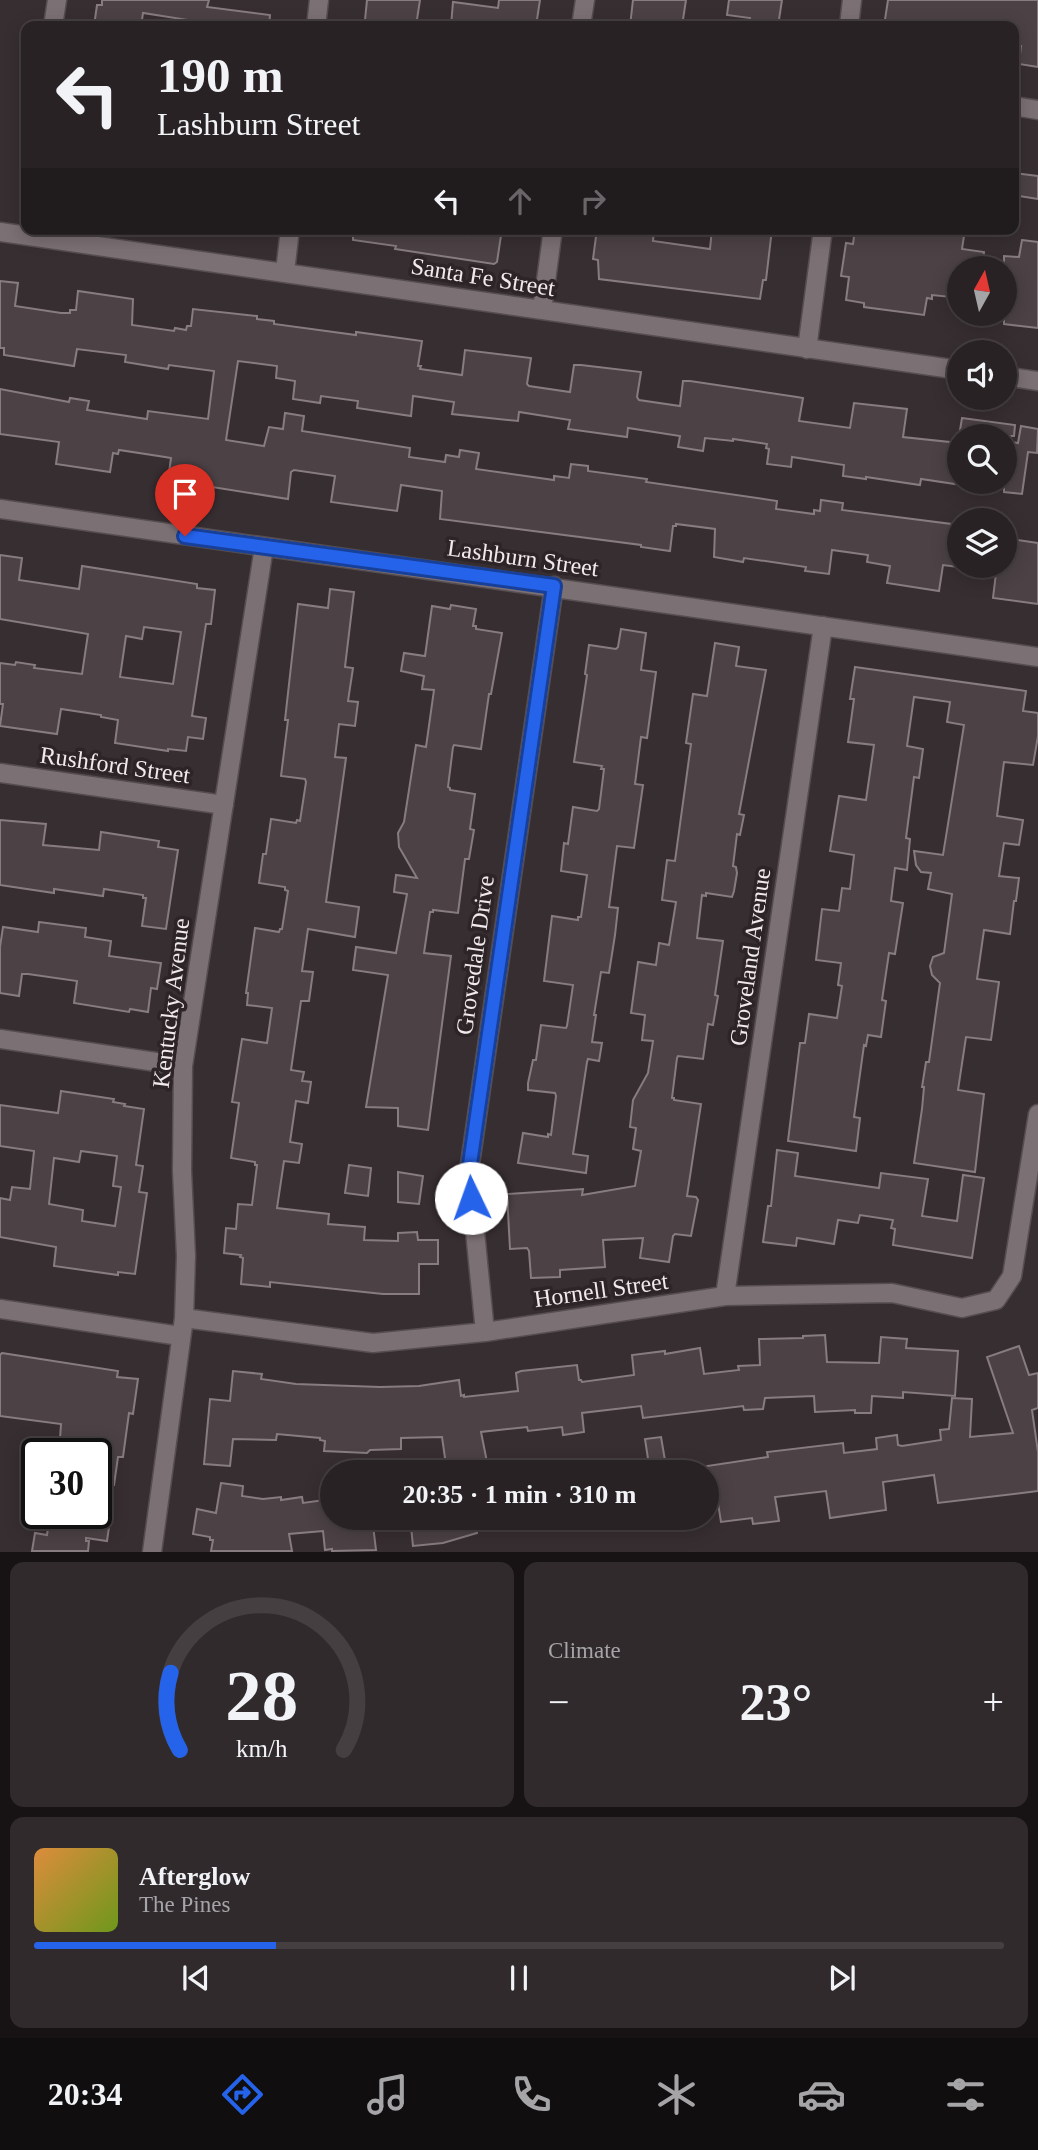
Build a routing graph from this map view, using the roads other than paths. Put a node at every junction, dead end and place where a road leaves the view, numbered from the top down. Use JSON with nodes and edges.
{"nodes":[{"id":1,"x":57,"y":0,"type":"edge"},
{"id":2,"x":319,"y":0,"type":"edge"},
{"id":3,"x":585,"y":0,"type":"edge"},
{"id":4,"x":852,"y":0,"type":"edge"},
{"id":5,"x":54,"y":21,"type":"edge"},
{"id":6,"x":317,"y":21,"type":"edge"},
{"id":7,"x":582,"y":21,"type":"edge"},
{"id":8,"x":850,"y":21,"type":"edge"},
{"id":9,"x":1019,"y":107,"type":"edge"},
{"id":10,"x":1038,"y":110,"type":"edge"},
{"id":11,"x":21,"y":229,"type":"edge"},
{"id":12,"x":0,"y":232,"type":"edge"},
{"id":13,"x":66,"y":235,"type":"edge"},
{"id":14,"x":289,"y":235,"type":"edge"},
{"id":15,"x":552,"y":235,"type":"edge"},
{"id":16,"x":822,"y":235,"type":"edge"},
{"id":17,"x":285,"y":272,"type":"junction"},
{"id":18,"x":542,"y":310,"type":"junction"},
{"id":19,"x":807,"y":349,"type":"junction"},
{"id":20,"x":947,"y":368,"type":"edge"},
{"id":21,"x":1017,"y":378,"type":"edge"},
{"id":22,"x":1038,"y":381,"type":"edge"},
{"id":23,"x":0,"y":509,"type":"edge"},
{"id":24,"x":264,"y":547,"type":"junction"},
{"id":25,"x":554,"y":586,"type":"junction"},
{"id":26,"x":823,"y":626,"type":"junction"},
{"id":27,"x":1038,"y":657,"type":"edge"},
{"id":28,"x":0,"y":774,"type":"edge"},
{"id":29,"x":224,"y":805,"type":"junction"},
{"id":30,"x":0,"y":1039,"type":"edge"},
{"id":31,"x":183,"y":1066,"type":"junction"},
{"id":32,"x":1038,"y":1114,"type":"edge"},
{"id":33,"x":1036,"y":1146,"type":"edge"},
{"id":34,"x":725,"y":1296,"type":"junction"},
{"id":35,"x":0,"y":1309,"type":"edge"},
{"id":36,"x":184,"y":1318,"type":"junction"},
{"id":37,"x":485,"y":1332,"type":"junction"},
{"id":38,"x":180,"y":1336,"type":"junction"},
{"id":39,"x":152,"y":1552,"type":"edge"}],
"edges":[{"from":1,"to":5,"type":"street"},
{"from":2,"to":6,"type":"street"},
{"from":3,"to":7,"type":"street"},
{"from":4,"to":8,"type":"street"},
{"from":9,"to":10,"type":"street"},
{"from":11,"to":12,"type":"street","name":"Santa Fe Street"},
{"from":13,"to":17,"type":"street","name":"Santa Fe Street"},
{"from":14,"to":17,"type":"street"},
{"from":15,"to":18,"type":"street"},
{"from":16,"to":19,"type":"street"},
{"from":17,"to":18,"type":"street","name":"Santa Fe Street"},
{"from":18,"to":19,"type":"street","name":"Santa Fe Street"},
{"from":19,"to":20,"type":"street","name":"Santa Fe Street"},
{"from":21,"to":22,"type":"street"},
{"from":23,"to":24,"type":"street","name":"Lashburn Street"},
{"from":24,"to":25,"type":"street","name":"Lashburn Street"},
{"from":24,"to":29,"type":"street","name":"Kentucky Avenue"},
{"from":25,"to":26,"type":"street","name":"Lashburn Street"},
{"from":25,"to":37,"type":"street","name":"Grovedale Drive"},
{"from":26,"to":27,"type":"street","name":"Lashburn Street"},
{"from":26,"to":34,"type":"street","name":"Groveland Avenue"},
{"from":28,"to":29,"type":"street","name":"Rushford Street"},
{"from":29,"to":31,"type":"street","name":"Kentucky Avenue"},
{"from":30,"to":31,"type":"street"},
{"from":31,"to":36,"type":"street","name":"Kentucky Avenue"},
{"from":32,"to":33,"type":"street"},
{"from":33,"to":34,"type":"street","name":"Hornell Street"},
{"from":34,"to":37,"type":"street","name":"Hornell Street"},
{"from":35,"to":38,"type":"street"},
{"from":36,"to":37,"type":"street","name":"Hornell Street"},
{"from":36,"to":38,"type":"street","name":"Kentucky Avenue"},
{"from":38,"to":39,"type":"street","name":"Kentucky Avenue"}]}
